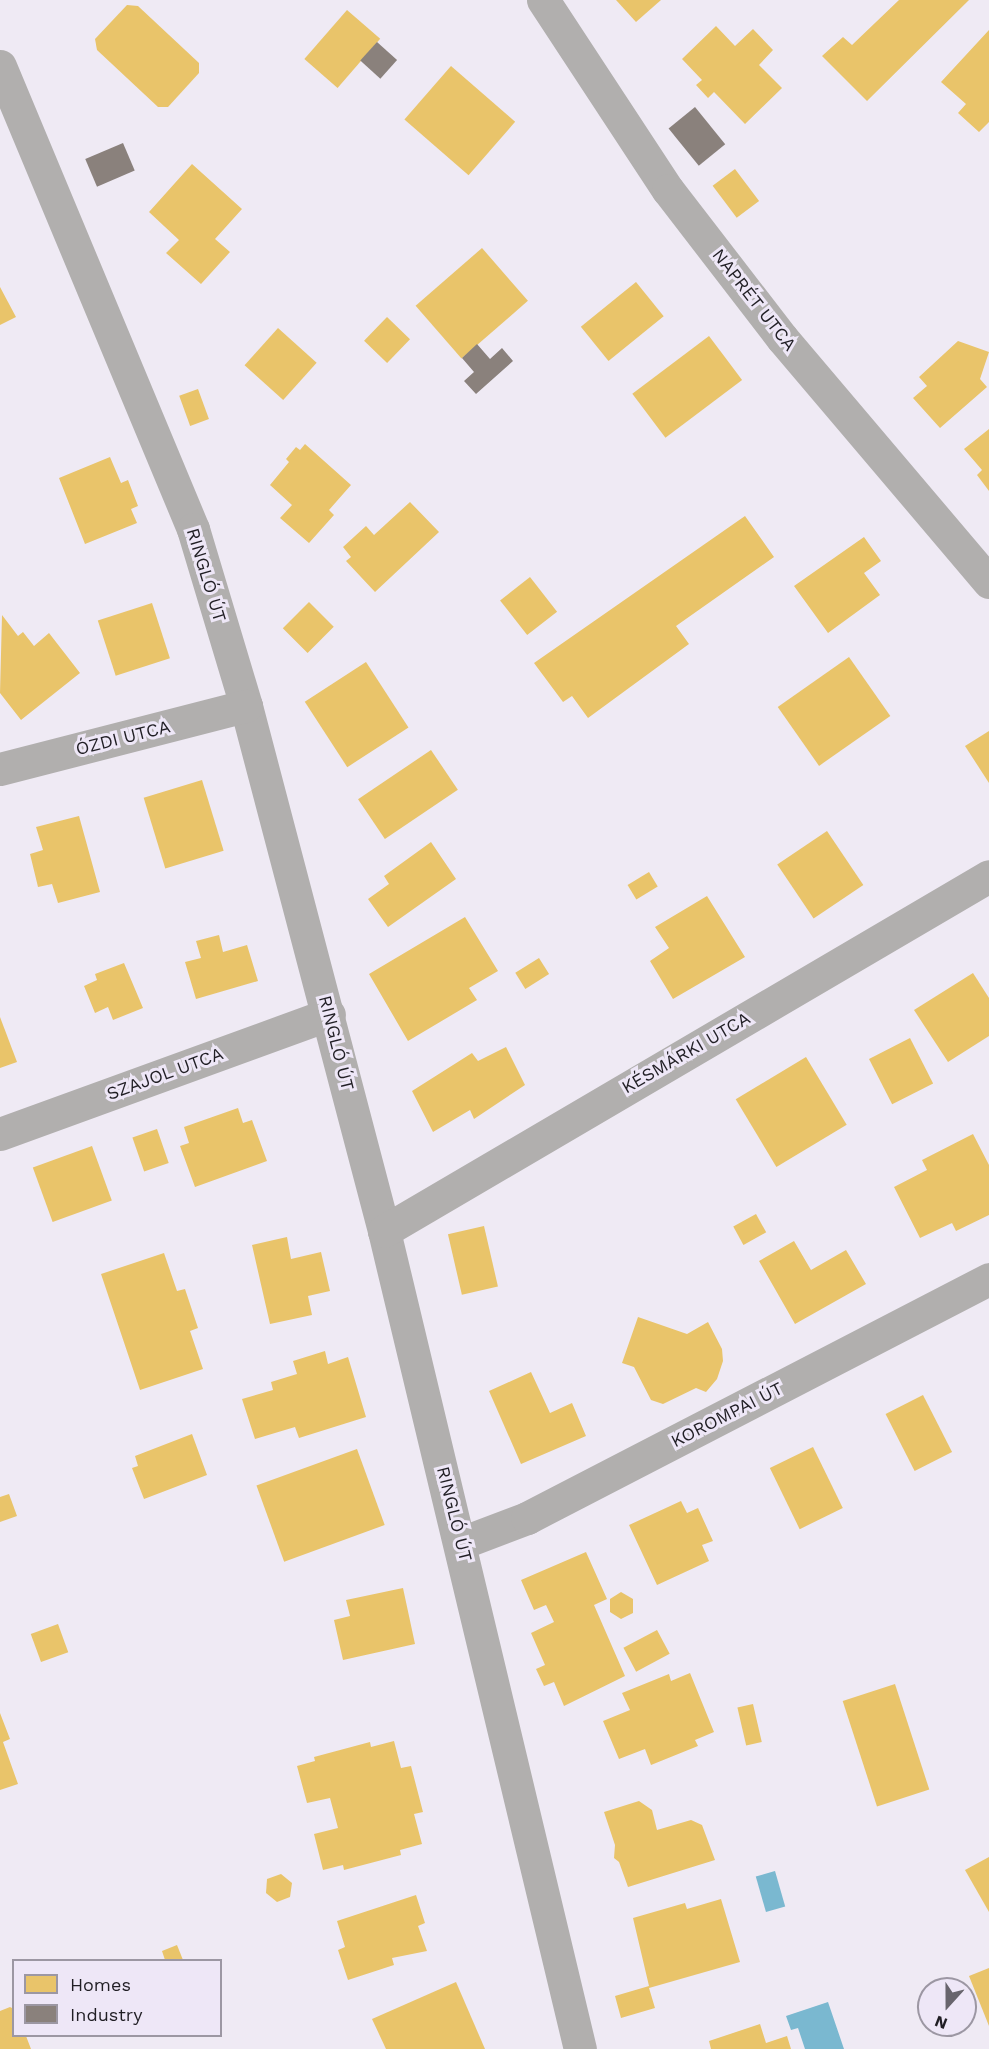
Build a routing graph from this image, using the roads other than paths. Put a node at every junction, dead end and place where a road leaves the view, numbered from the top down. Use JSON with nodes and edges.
{"nodes":[{"id":1,"x":543,"y":0,"type":"edge"},
{"id":2,"x":0,"y":66,"type":"edge"},
{"id":3,"x":989,"y":582,"type":"edge"},
{"id":4,"x":246,"y":706,"type":"junction"},
{"id":5,"x":0,"y":769,"type":"edge"},
{"id":6,"x":989,"y":876,"type":"edge"},
{"id":7,"x":329,"y":1014,"type":"junction"},
{"id":8,"x":0,"y":1134,"type":"edge"},
{"id":9,"x":384,"y":1231,"type":"junction"},
{"id":10,"x":989,"y":1279,"type":"edge"},
{"id":11,"x":461,"y":1543,"type":"junction"},
{"id":12,"x":580,"y":2049,"type":"edge"}],
"edges":[{"from":1,"to":3,"type":"street","name":"NAPRÉT UTCA"},
{"from":2,"to":4,"type":"street","name":"RINGLÓ ÚT"},
{"from":4,"to":5,"type":"street","name":"ÓZDI UTCA"},
{"from":4,"to":7,"type":"street","name":"RINGLÓ ÚT"},
{"from":6,"to":9,"type":"street","name":"KÉSMÁRKI UTCA"},
{"from":7,"to":8,"type":"street","name":"SZAJOL UTCA"},
{"from":7,"to":9,"type":"street","name":"RINGLÓ ÚT"},
{"from":9,"to":11,"type":"street","name":"RINGLÓ ÚT"},
{"from":10,"to":11,"type":"street","name":"KOROMPAI ÚT"},
{"from":11,"to":12,"type":"street","name":"RINGLÓ ÚT"}]}
